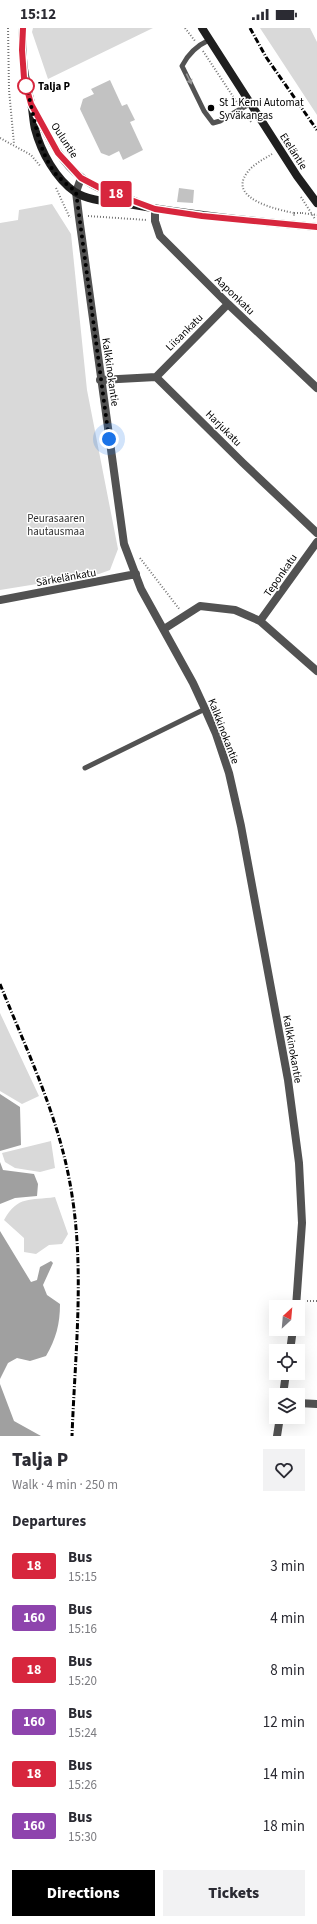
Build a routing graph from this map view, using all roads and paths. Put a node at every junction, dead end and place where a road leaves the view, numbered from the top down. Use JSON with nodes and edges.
{"nodes":[{"id":1,"x":8,"y":28,"type":"edge"},
{"id":2,"x":23,"y":28,"type":"edge"},
{"id":3,"x":185,"y":28,"type":"edge"},
{"id":4,"x":202,"y":28,"type":"edge"},
{"id":5,"x":209,"y":40,"type":"junction"},
{"id":6,"x":199,"y":45,"type":"junction"},
{"id":7,"x":31,"y":104,"type":"junction"},
{"id":8,"x":251,"y":104,"type":"junction"},
{"id":9,"x":242,"y":108,"type":"junction"},
{"id":10,"x":254,"y":128,"type":"dead end"},
{"id":11,"x":0,"y":138,"type":"edge"},
{"id":12,"x":14,"y":144,"type":"junction"},
{"id":13,"x":276,"y":160,"type":"dead end"},
{"id":14,"x":43,"y":169,"type":"dead end"},
{"id":15,"x":81,"y":178,"type":"junction"},
{"id":16,"x":53,"y":183,"type":"dead end"},
{"id":17,"x":296,"y":191,"type":"dead end"},
{"id":18,"x":76,"y":192,"type":"junction"},
{"id":19,"x":317,"y":204,"type":"edge"},
{"id":20,"x":155,"y":209,"type":"junction"},
{"id":21,"x":294,"y":213,"type":"junction"},
{"id":22,"x":317,"y":215,"type":"edge"},
{"id":23,"x":79,"y":218,"type":"junction"},
{"id":24,"x":317,"y":222,"type":"edge"},
{"id":25,"x":88,"y":224,"type":"dead end"},
{"id":26,"x":292,"y":225,"type":"junction"},
{"id":27,"x":317,"y":227,"type":"edge"},
{"id":28,"x":228,"y":304,"type":"junction"},
{"id":29,"x":156,"y":377,"type":"junction"},
{"id":30,"x":100,"y":380,"type":"junction"},
{"id":31,"x":317,"y":388,"type":"edge"},
{"id":32,"x":317,"y":533,"type":"edge"},
{"id":33,"x":317,"y":542,"type":"edge"},
{"id":34,"x":138,"y":557,"type":"dead end"},
{"id":35,"x":136,"y":574,"type":"junction"},
{"id":36,"x":0,"y":600,"type":"edge"},
{"id":37,"x":184,"y":615,"type":"junction"},
{"id":38,"x":260,"y":621,"type":"junction"},
{"id":39,"x":164,"y":629,"type":"junction"},
{"id":40,"x":317,"y":671,"type":"edge"},
{"id":41,"x":205,"y":709,"type":"junction"},
{"id":42,"x":85,"y":768,"type":"dead end"},
{"id":43,"x":297,"y":1300,"type":"edge"},
{"id":44,"x":317,"y":1301,"type":"edge"},
{"id":45,"x":305,"y":1303,"type":"edge"},
{"id":46,"x":305,"y":1403,"type":"edge"},
{"id":47,"x":317,"y":1404,"type":"edge"},
{"id":48,"x":279,"y":1424,"type":"edge"},
{"id":49,"x":277,"y":1436,"type":"edge"}],
"edges":[{"from":1,"to":12,"type":"path"},
{"from":2,"to":7,"type":"main road","name":"Ouluntie"},
{"from":3,"to":6,"type":"path"},
{"from":4,"to":5,"type":"main road","name":"Eteläntie"},
{"from":5,"to":6,"type":"lane"},
{"from":5,"to":8,"type":"main road","name":"Eteläntie"},
{"from":6,"to":9,"type":"path"},
{"from":6,"to":9,"type":"lane","one_way":true},
{"from":7,"to":15,"type":"main road","name":"Ouluntie"},
{"from":7,"to":18,"type":"main road","name":"Ouluntie"},
{"from":8,"to":9,"type":"lane"},
{"from":8,"to":19,"type":"main road","name":"Eteläntie"},
{"from":9,"to":10,"type":"path"},
{"from":11,"to":12,"type":"path"},
{"from":12,"to":14,"type":"path"},
{"from":13,"to":21,"type":"path"},
{"from":15,"to":18,"type":"street","name":"Kalkkinokantie"},
{"from":15,"to":20,"type":"main road","name":"Ouluntie"},
{"from":16,"to":23,"type":"path"},
{"from":17,"to":24,"type":"path"},
{"from":18,"to":20,"type":"main road","name":"Ouluntie"},
{"from":18,"to":23,"type":"street","name":"Kalkkinokantie"},
{"from":20,"to":26,"type":"main road","name":"Ouluntie"},
{"from":20,"to":28,"type":"street","name":"Aaponkatu"},
{"from":21,"to":22,"type":"path","bridge":true},
{"from":21,"to":26,"type":"path"},
{"from":23,"to":25,"type":"path"},
{"from":23,"to":30,"type":"street","name":"Kalkkinokantie"},
{"from":26,"to":27,"type":"main road","name":"Ouluntie"},
{"from":28,"to":29,"type":"street","name":"Liisankatu"},
{"from":28,"to":31,"type":"street","name":"Aaponkatu"},
{"from":29,"to":30,"type":"street"},
{"from":29,"to":32,"type":"street","name":"Harjukatu"},
{"from":30,"to":35,"type":"street","name":"Kalkkinokantie"},
{"from":33,"to":38,"type":"street","name":"Teponkatu"},
{"from":34,"to":37,"type":"path"},
{"from":35,"to":36,"type":"street","name":"Särkelänkatu"},
{"from":35,"to":39,"type":"street","name":"Kalkkinokantie"},
{"from":37,"to":38,"type":"street"},
{"from":37,"to":39,"type":"street"},
{"from":38,"to":40,"type":"street"},
{"from":39,"to":41,"type":"street","name":"Kalkkinokantie"},
{"from":41,"to":42,"type":"lane"},
{"from":41,"to":43,"type":"street","name":"Kalkkinokantie"},
{"from":44,"to":45,"type":"path"},
{"from":46,"to":47,"type":"street"},
{"from":48,"to":49,"type":"street"}]}
